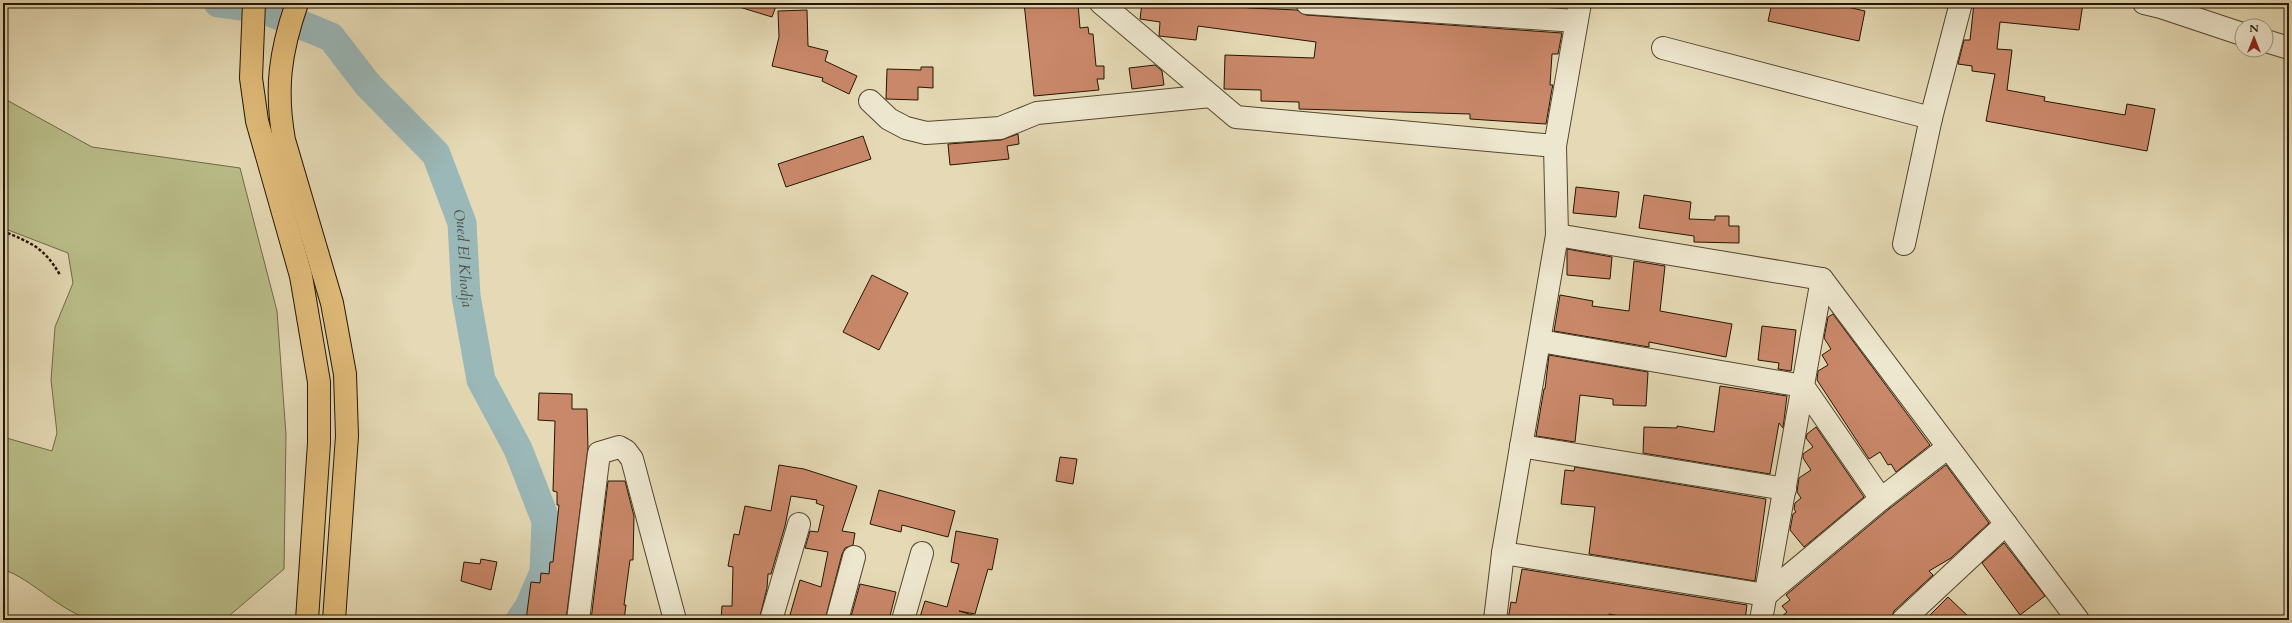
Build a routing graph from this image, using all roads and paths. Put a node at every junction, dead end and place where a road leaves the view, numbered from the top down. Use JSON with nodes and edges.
{"nodes":[{"id":1,"x":254,"y":3,"type":"edge"},
{"id":2,"x":297,"y":3,"type":"edge"},
{"id":3,"x":1101,"y":3,"type":"edge"},
{"id":4,"x":1307,"y":3,"type":"edge"},
{"id":5,"x":1962,"y":3,"type":"edge"},
{"id":6,"x":2144,"y":3,"type":"edge"},
{"id":7,"x":1578,"y":12,"type":"edge"},
{"id":8,"x":2234,"y":31,"type":"edge"},
{"id":9,"x":2274,"y":43,"type":"edge"},
{"id":10,"x":1663,"y":48,"type":"dead end"},
{"id":11,"x":2289,"y":48,"type":"edge"},
{"id":12,"x":1211,"y":96,"type":"junction"},
{"id":13,"x":870,"y":101,"type":"dead end"},
{"id":14,"x":1931,"y":118,"type":"junction"},
{"id":15,"x":1555,"y":146,"type":"junction"},
{"id":16,"x":3,"y":231,"type":"edge"},
{"id":17,"x":1557,"y":234,"type":"junction"},
{"id":18,"x":1904,"y":244,"type":"dead end"},
{"id":19,"x":60,"y":275,"type":"dead end"},
{"id":20,"x":1822,"y":279,"type":"junction"},
{"id":21,"x":1540,"y":341,"type":"junction"},
{"id":22,"x":1804,"y":386,"type":"junction"},
{"id":23,"x":1521,"y":446,"type":"junction"},
{"id":24,"x":1947,"y":448,"type":"junction"},
{"id":25,"x":1784,"y":489,"type":"junction"},
{"id":26,"x":1881,"y":499,"type":"junction"},
{"id":27,"x":799,"y":524,"type":"dead end"},
{"id":28,"x":2006,"y":524,"type":"junction"},
{"id":29,"x":922,"y":553,"type":"dead end"},
{"id":30,"x":1503,"y":553,"type":"junction"},
{"id":31,"x":854,"y":557,"type":"dead end"},
{"id":32,"x":1766,"y":595,"type":"junction"},
{"id":33,"x":307,"y":616,"type":"edge"},
{"id":34,"x":334,"y":620,"type":"edge"},
{"id":35,"x":578,"y":620,"type":"edge"},
{"id":36,"x":675,"y":620,"type":"edge"},
{"id":37,"x":771,"y":620,"type":"edge"},
{"id":38,"x":838,"y":620,"type":"edge"},
{"id":39,"x":903,"y":620,"type":"edge"},
{"id":40,"x":1495,"y":620,"type":"edge"},
{"id":41,"x":1761,"y":620,"type":"edge"},
{"id":42,"x":1903,"y":620,"type":"edge"},
{"id":43,"x":2078,"y":620,"type":"edge"}],
"edges":[{"from":1,"to":33,"type":"highway"},
{"from":2,"to":34,"type":"highway"},
{"from":3,"to":12,"type":"street"},
{"from":4,"to":7,"type":"street"},
{"from":5,"to":14,"type":"street"},
{"from":6,"to":8,"type":"street"},
{"from":7,"to":15,"type":"street"},
{"from":9,"to":11,"type":"street"},
{"from":10,"to":14,"type":"street"},
{"from":12,"to":13,"type":"street"},
{"from":12,"to":15,"type":"street"},
{"from":14,"to":18,"type":"street"},
{"from":15,"to":17,"type":"street"},
{"from":16,"to":19,"type":"path"},
{"from":17,"to":20,"type":"street"},
{"from":17,"to":21,"type":"street"},
{"from":20,"to":22,"type":"street"},
{"from":20,"to":24,"type":"street"},
{"from":21,"to":22,"type":"street"},
{"from":21,"to":23,"type":"street"},
{"from":22,"to":25,"type":"street"},
{"from":22,"to":26,"type":"street"},
{"from":23,"to":25,"type":"street"},
{"from":23,"to":30,"type":"street"},
{"from":24,"to":26,"type":"street"},
{"from":24,"to":28,"type":"street"},
{"from":25,"to":32,"type":"street"},
{"from":26,"to":32,"type":"street"},
{"from":27,"to":37,"type":"street"},
{"from":28,"to":42,"type":"street"},
{"from":28,"to":43,"type":"street"},
{"from":29,"to":39,"type":"street"},
{"from":30,"to":32,"type":"street"},
{"from":30,"to":40,"type":"street"},
{"from":31,"to":38,"type":"street"},
{"from":32,"to":41,"type":"street"},
{"from":35,"to":36,"type":"street"}]}
